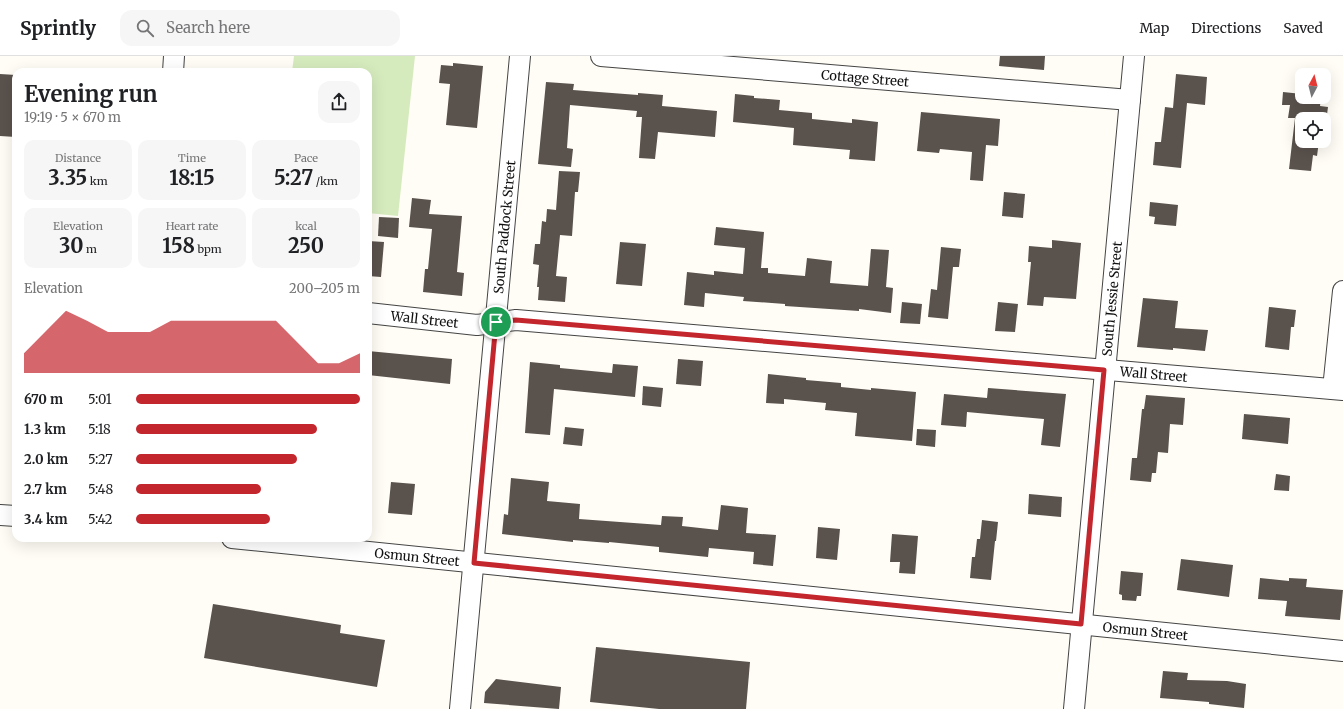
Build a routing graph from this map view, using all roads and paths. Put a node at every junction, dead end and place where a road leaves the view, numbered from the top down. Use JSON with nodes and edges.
{"nodes":[{"id":1,"x":174,"y":56,"type":"edge"},
{"id":2,"x":520,"y":56,"type":"edge"},
{"id":3,"x":601,"y":56,"type":"edge"},
{"id":4,"x":1134,"y":56,"type":"edge"},
{"id":5,"x":173,"y":68,"type":"edge"},
{"id":6,"x":1130,"y":100,"type":"junction"},
{"id":7,"x":1343,"y":291,"type":"edge"},
{"id":8,"x":372,"y":313,"type":"edge"},
{"id":9,"x":496,"y":322,"type":"junction"},
{"id":10,"x":1104,"y":370,"type":"junction"},
{"id":11,"x":1338,"y":389,"type":"edge"},
{"id":12,"x":0,"y":515,"type":"edge"},
{"id":13,"x":12,"y":516,"type":"edge"},
{"id":14,"x":271,"y":542,"type":"edge"},
{"id":15,"x":474,"y":563,"type":"junction"},
{"id":16,"x":1081,"y":624,"type":"junction"},
{"id":17,"x":1343,"y":651,"type":"edge"},
{"id":18,"x":460,"y":709,"type":"edge"},
{"id":19,"x":1074,"y":709,"type":"edge"}],
"edges":[{"from":1,"to":5,"type":"street"},
{"from":2,"to":9,"type":"street","name":"South Paddock Street"},
{"from":3,"to":6,"type":"street","name":"Cottage Street"},
{"from":4,"to":6,"type":"street","name":"South Jessie Street"},
{"from":6,"to":10,"type":"street","name":"South Jessie Street"},
{"from":7,"to":11,"type":"street"},
{"from":8,"to":9,"type":"street","name":"Wall Street"},
{"from":9,"to":10,"type":"street","name":"Wall Street"},
{"from":9,"to":15,"type":"street","name":"South Paddock Street"},
{"from":10,"to":11,"type":"street","name":"Wall Street"},
{"from":10,"to":16,"type":"street","name":"South Jessie Street"},
{"from":12,"to":13,"type":"street"},
{"from":14,"to":15,"type":"street","name":"Osmun Street"},
{"from":15,"to":16,"type":"street","name":"Osmun Street"},
{"from":15,"to":18,"type":"street","name":"South Paddock Street"},
{"from":16,"to":17,"type":"street","name":"Osmun Street"},
{"from":16,"to":19,"type":"street","name":"South Jessie Street"}]}
